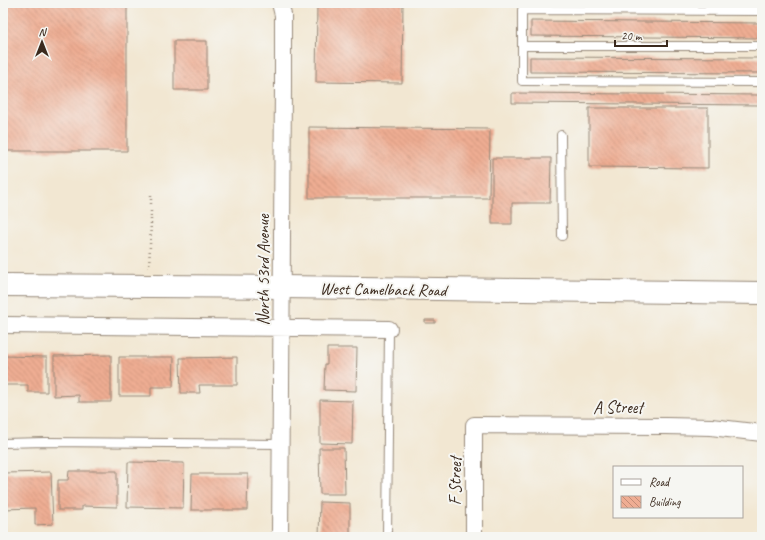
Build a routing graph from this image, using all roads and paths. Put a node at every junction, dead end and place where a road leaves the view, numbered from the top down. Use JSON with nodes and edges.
{"nodes":[{"id":1,"x":280,"y":3,"type":"edge"},
{"id":2,"x":762,"y":11,"type":"edge"},
{"id":3,"x":522,"y":46,"type":"junction"},
{"id":4,"x":762,"y":46,"type":"edge"},
{"id":5,"x":762,"y":82,"type":"edge"},
{"id":6,"x":561,"y":135,"type":"dead end"},
{"id":7,"x":151,"y":195,"type":"dead end"},
{"id":8,"x":562,"y":236,"type":"dead end"},
{"id":9,"x":150,"y":245,"type":"dead end"},
{"id":10,"x":3,"y":285,"type":"edge"},
{"id":11,"x":282,"y":287,"type":"junction"},
{"id":12,"x":762,"y":293,"type":"edge"},
{"id":13,"x":3,"y":325,"type":"edge"},
{"id":14,"x":282,"y":328,"type":"junction"},
{"id":15,"x":389,"y":329,"type":"joint"},
{"id":16,"x":474,"y":425,"type":"joint"},
{"id":17,"x":762,"y":433,"type":"edge"},
{"id":18,"x":3,"y":443,"type":"edge"},
{"id":19,"x":281,"y":444,"type":"junction"},
{"id":20,"x":280,"y":537,"type":"edge"},
{"id":21,"x":387,"y":537,"type":"edge"},
{"id":22,"x":474,"y":537,"type":"edge"}],
"edges":[{"from":1,"to":11,"type":"street","name":"North 53rd Avenue"},
{"from":2,"to":3,"type":"lane"},
{"from":3,"to":4,"type":"lane"},
{"from":3,"to":5,"type":"lane"},
{"from":6,"to":8,"type":"lane"},
{"from":7,"to":9,"type":"path"},
{"from":10,"to":11,"type":"main road","name":"West Camelback Road"},
{"from":11,"to":12,"type":"main road","name":"West Camelback Road"},
{"from":11,"to":14,"type":"street","name":"North 53rd Avenue"},
{"from":13,"to":14,"type":"street"},
{"from":14,"to":15,"type":"street"},
{"from":14,"to":19,"type":"street","name":"North 53rd Avenue"},
{"from":15,"to":21,"type":"lane"},
{"from":16,"to":17,"type":"street","name":"A Street"},
{"from":16,"to":22,"type":"street","name":"F Street"},
{"from":18,"to":19,"type":"lane"},
{"from":19,"to":20,"type":"street","name":"North 53rd Avenue"}]}
